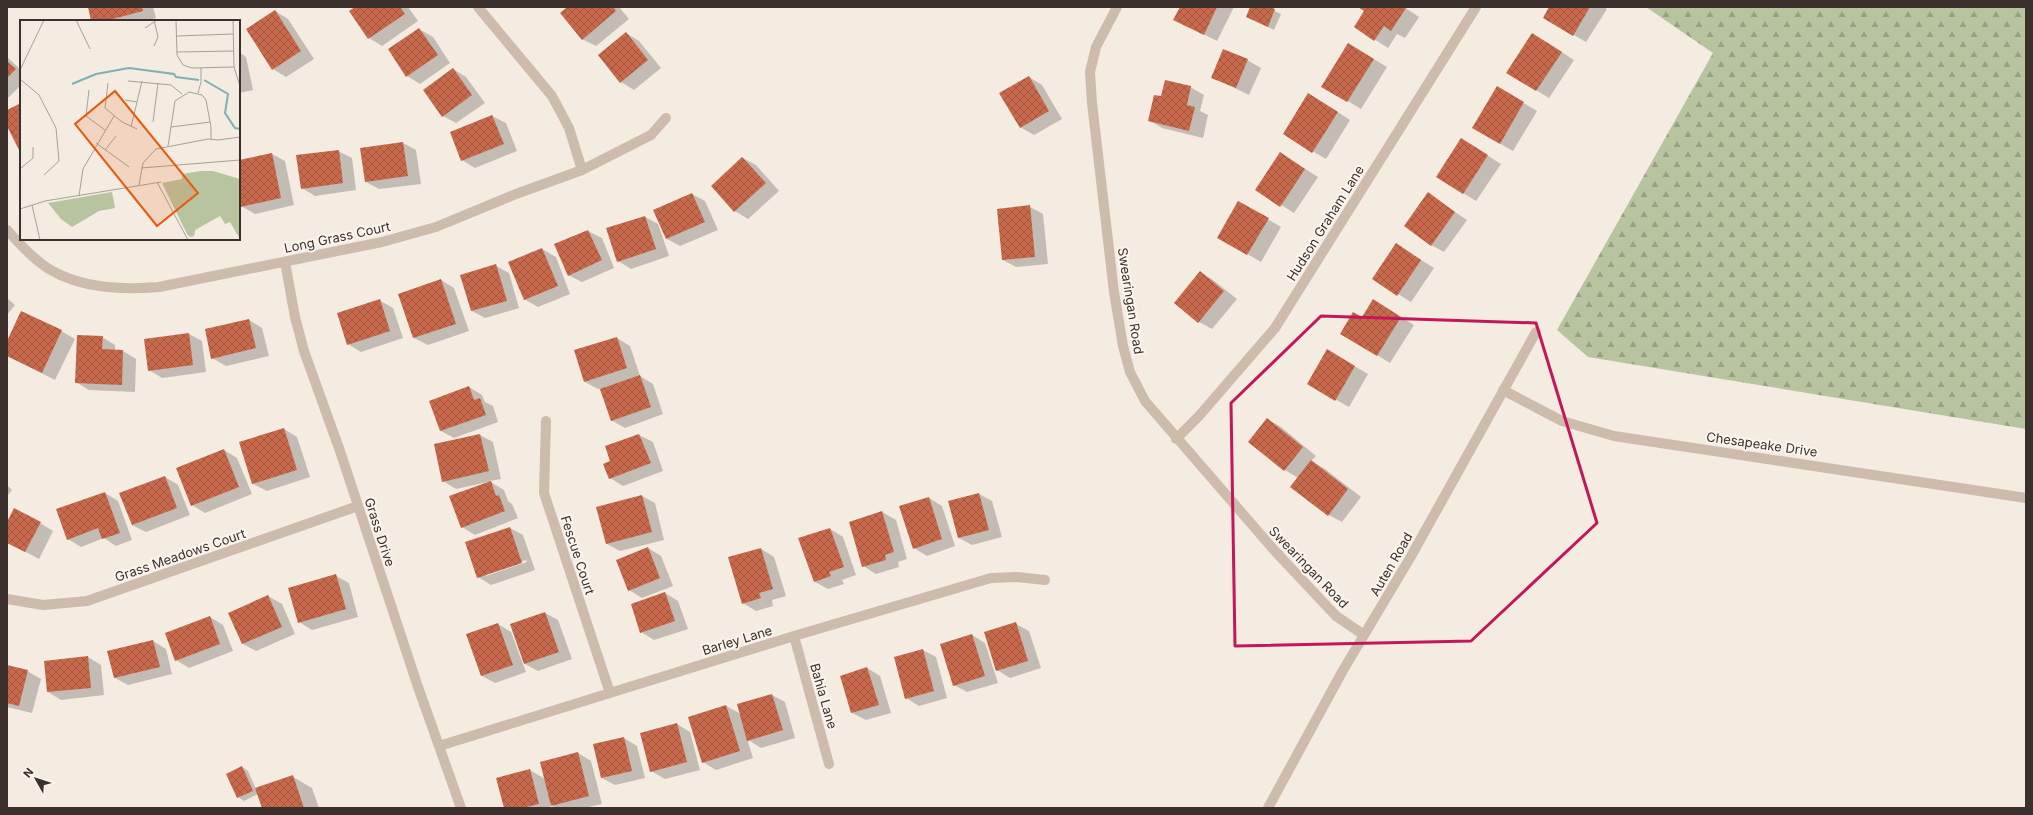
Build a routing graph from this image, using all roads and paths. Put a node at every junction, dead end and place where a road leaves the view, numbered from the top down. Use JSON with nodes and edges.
{"nodes":[{"id":1,"x":478,"y":7,"type":"edge"},
{"id":2,"x":1117,"y":7,"type":"edge"},
{"id":3,"x":1476,"y":7,"type":"edge"},
{"id":4,"x":666,"y":118,"type":"dead end"},
{"id":5,"x":582,"y":170,"type":"junction"},
{"id":6,"x":7,"y":230,"type":"edge"},
{"id":7,"x":285,"y":262,"type":"junction"},
{"id":8,"x":1536,"y":332,"type":"dead end"},
{"id":9,"x":1503,"y":390,"type":"junction"},
{"id":10,"x":546,"y":421,"type":"dead end"},
{"id":11,"x":1176,"y":439,"type":"junction"},
{"id":12,"x":2026,"y":498,"type":"edge"},
{"id":13,"x":358,"y":506,"type":"junction"},
{"id":14,"x":1045,"y":580,"type":"dead end"},
{"id":15,"x":7,"y":599,"type":"edge"},
{"id":16,"x":1364,"y":635,"type":"junction"},
{"id":17,"x":794,"y":636,"type":"junction"},
{"id":18,"x":610,"y":693,"type":"junction"},
{"id":19,"x":439,"y":746,"type":"junction"},
{"id":20,"x":829,"y":764,"type":"dead end"},
{"id":21,"x":461,"y":808,"type":"edge"},
{"id":22,"x":1268,"y":808,"type":"edge"}],
"edges":[{"from":1,"to":5,"type":"street"},
{"from":2,"to":11,"type":"street","name":"Swearingan Road"},
{"from":3,"to":11,"type":"street","name":"Hudson Graham Lane"},
{"from":4,"to":5,"type":"street","name":"Long Grass Court"},
{"from":5,"to":7,"type":"street","name":"Long Grass Court"},
{"from":6,"to":7,"type":"street","name":"Long Grass Court"},
{"from":7,"to":13,"type":"street","name":"Grass Drive"},
{"from":8,"to":9,"type":"street","name":"Auten Road"},
{"from":9,"to":12,"type":"street","name":"Chesapeake Drive"},
{"from":9,"to":16,"type":"street","name":"Auten Road"},
{"from":10,"to":18,"type":"street","name":"Fescue Court"},
{"from":11,"to":16,"type":"street","name":"Swearingan Road"},
{"from":13,"to":15,"type":"street","name":"Grass Meadows Court"},
{"from":13,"to":19,"type":"street","name":"Grass Drive"},
{"from":14,"to":17,"type":"street","name":"Barley Lane"},
{"from":16,"to":22,"type":"street","name":"Auten Road"},
{"from":17,"to":18,"type":"street","name":"Barley Lane"},
{"from":17,"to":20,"type":"street","name":"Bahia Lane"},
{"from":18,"to":19,"type":"street","name":"Barley Lane"},
{"from":19,"to":21,"type":"street","name":"Grass Drive"}]}
